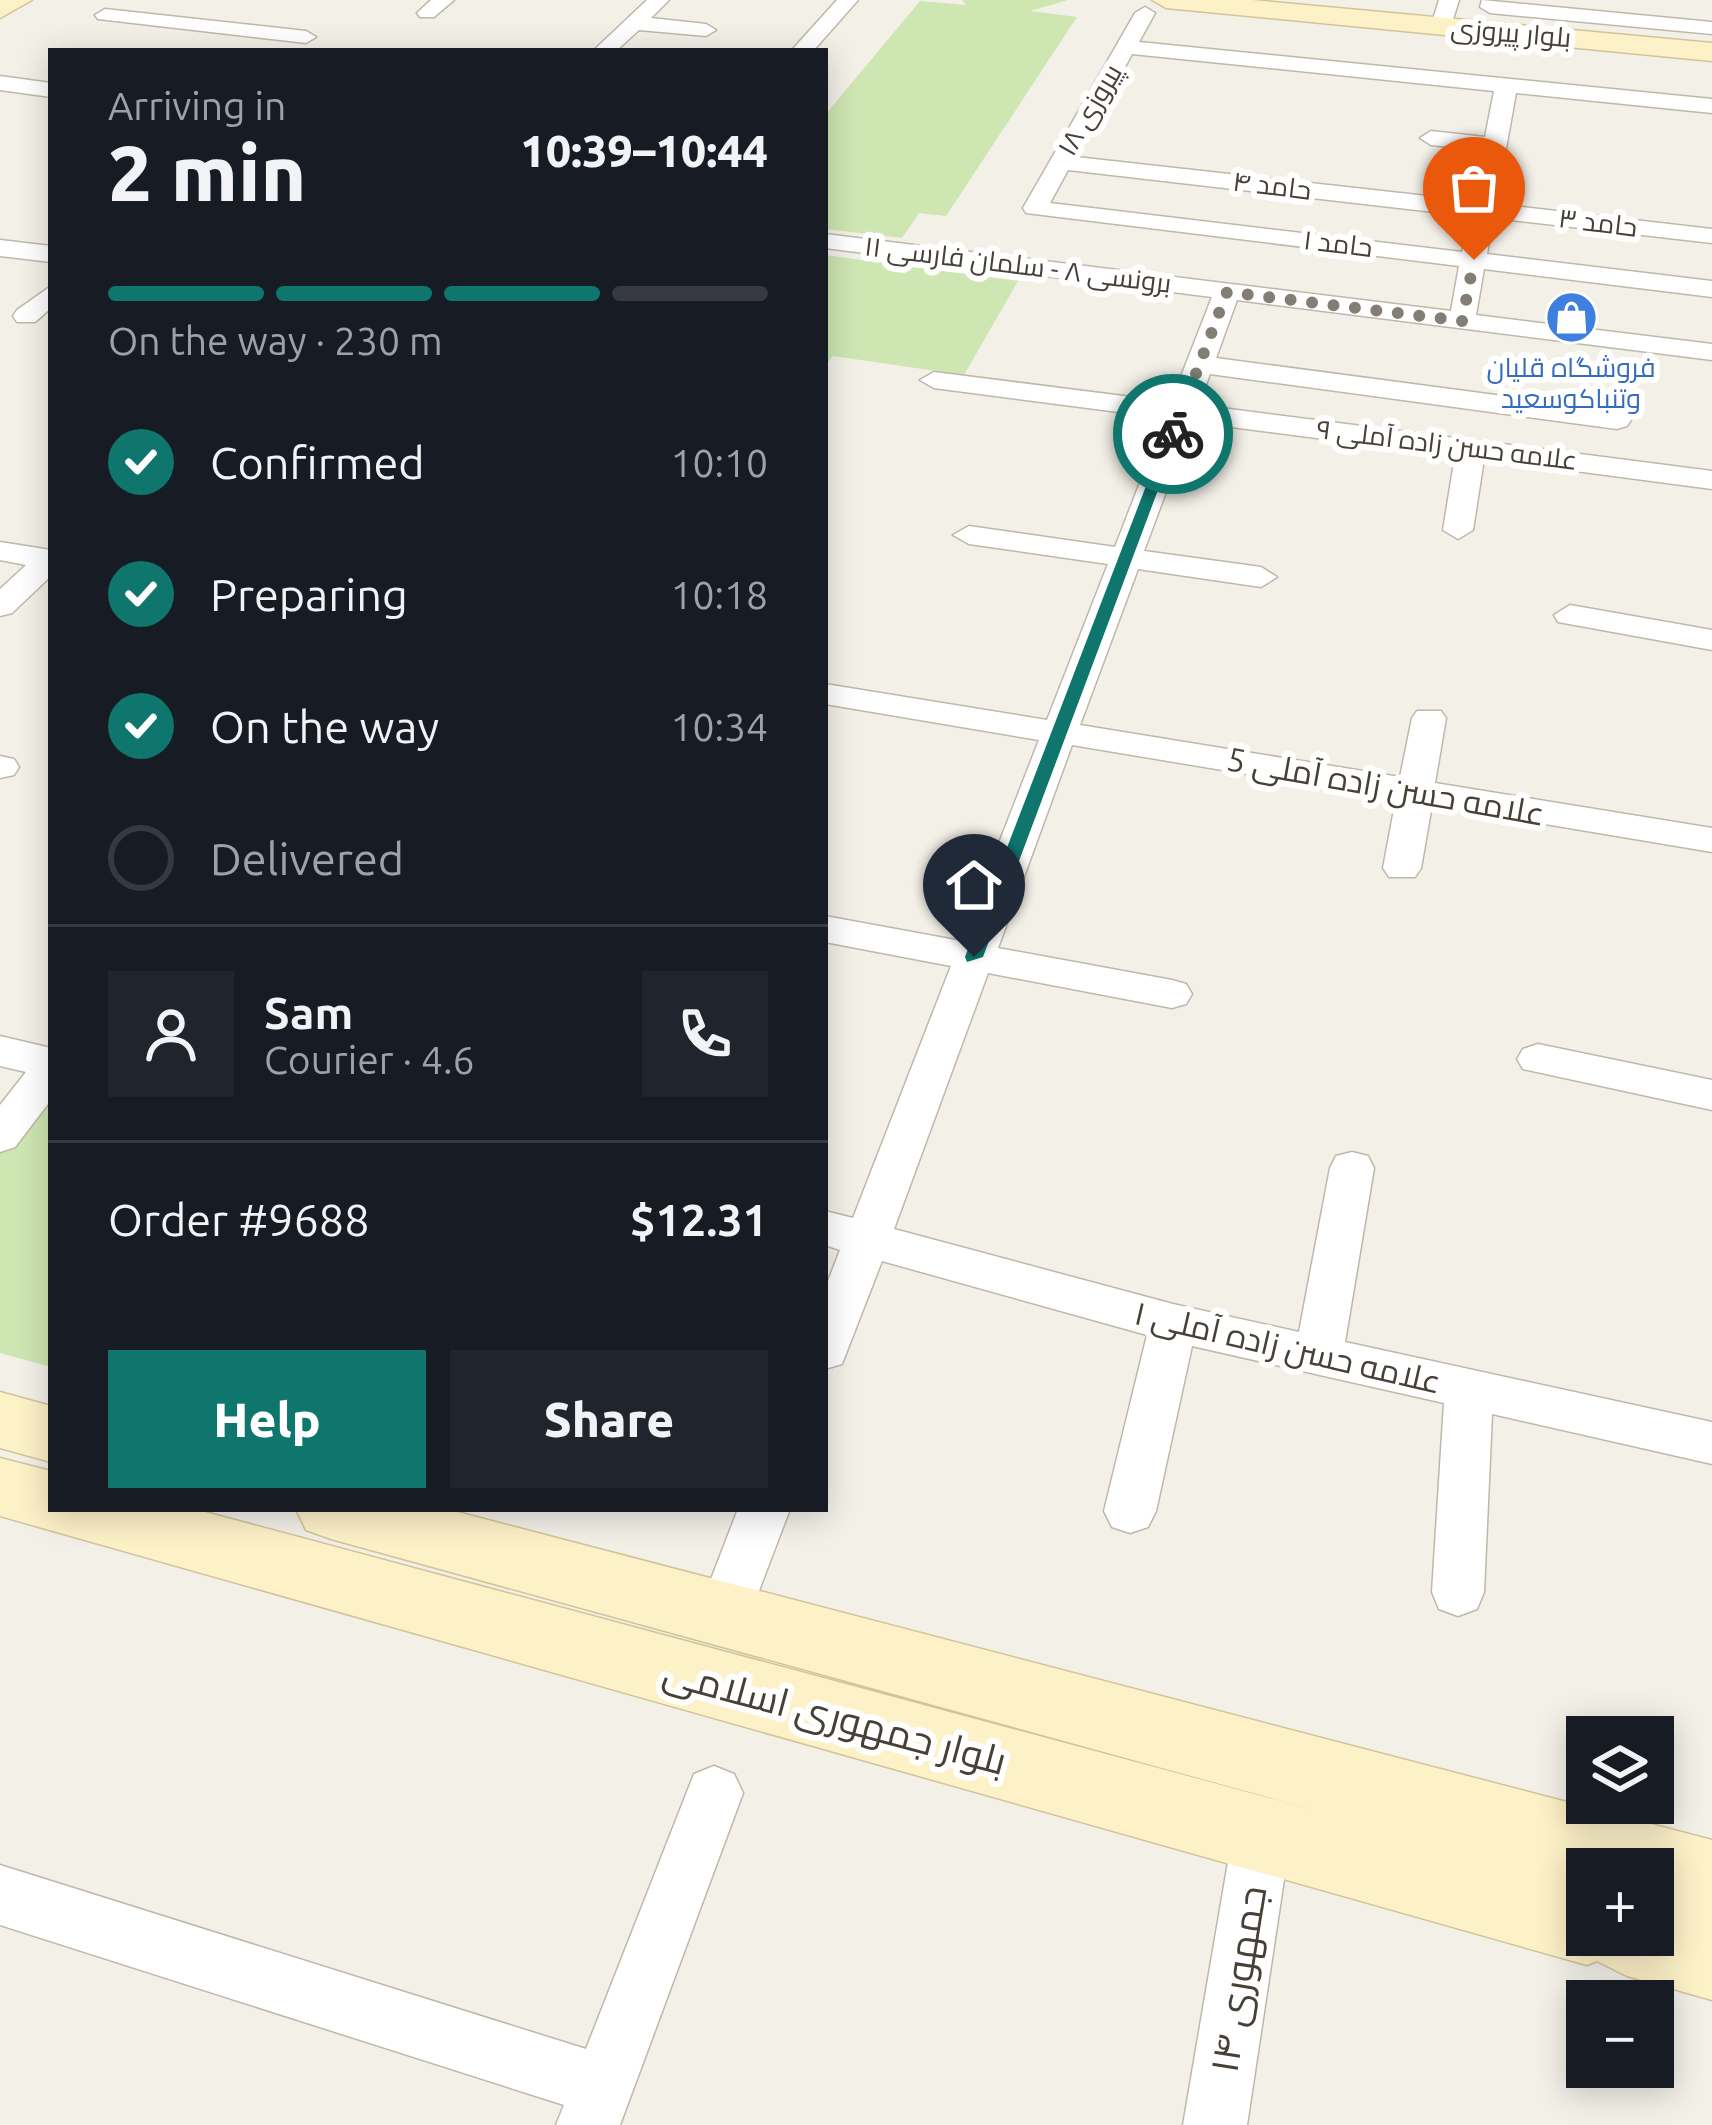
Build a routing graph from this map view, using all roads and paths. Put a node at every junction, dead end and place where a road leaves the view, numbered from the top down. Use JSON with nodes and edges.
{"nodes":[{"id":1,"x":18,"y":0,"type":"edge"},
{"id":2,"x":659,"y":0,"type":"edge"},
{"id":3,"x":848,"y":0,"type":"edge"},
{"id":4,"x":1272,"y":0,"type":"edge"},
{"id":5,"x":1492,"y":0,"type":"edge"},
{"id":6,"x":1609,"y":0,"type":"edge"},
{"id":7,"x":1156,"y":6,"type":"edge"},
{"id":8,"x":1712,"y":9,"type":"edge"},
{"id":9,"x":0,"y":10,"type":"edge"},
{"id":10,"x":236,"y":13,"type":"dead end"},
{"id":11,"x":105,"y":14,"type":"dead end"},
{"id":12,"x":1445,"y":14,"type":"edge"},
{"id":13,"x":1678,"y":15,"type":"junction"},
{"id":14,"x":634,"y":22,"type":"junction"},
{"id":15,"x":217,"y":26,"type":"junction"},
{"id":16,"x":1712,"y":28,"type":"edge"},
{"id":17,"x":706,"y":30,"type":"dead end"},
{"id":18,"x":305,"y":37,"type":"dead end"},
{"id":19,"x":1712,"y":42,"type":"edge"},
{"id":20,"x":1126,"y":47,"type":"junction"},
{"id":21,"x":184,"y":48,"type":"edge"},
{"id":22,"x":607,"y":48,"type":"edge"},
{"id":23,"x":805,"y":48,"type":"edge"},
{"id":24,"x":1712,"y":52,"type":"edge"},
{"id":25,"x":6,"y":78,"type":"edge"},
{"id":26,"x":1506,"y":85,"type":"junction"},
{"id":27,"x":48,"y":89,"type":"edge"},
{"id":28,"x":1712,"y":106,"type":"edge"},
{"id":29,"x":1431,"y":138,"type":"dead end"},
{"id":30,"x":1495,"y":146,"type":"junction"},
{"id":31,"x":1272,"y":158,"type":"dead end"},
{"id":32,"x":1061,"y":162,"type":"junction"},
{"id":33,"x":1204,"y":178,"type":"junction"},
{"id":34,"x":1264,"y":185,"type":"junction"},
{"id":35,"x":1035,"y":208,"type":"joint"},
{"id":36,"x":1483,"y":210,"type":"junction"},
{"id":37,"x":1181,"y":225,"type":"junction"},
{"id":38,"x":1712,"y":236,"type":"edge"},
{"id":39,"x":828,"y":241,"type":"edge"},
{"id":40,"x":0,"y":248,"type":"edge"},
{"id":41,"x":48,"y":254,"type":"edge"},
{"id":42,"x":1474,"y":260,"type":"junction"},
{"id":43,"x":1712,"y":289,"type":"edge"},
{"id":44,"x":1227,"y":292,"type":"junction"},
{"id":45,"x":48,"y":297,"type":"edge"},
{"id":46,"x":26,"y":316,"type":"dead end"},
{"id":47,"x":1462,"y":321,"type":"junction"},
{"id":48,"x":1712,"y":352,"type":"edge"},
{"id":49,"x":1199,"y":364,"type":"junction"},
{"id":50,"x":934,"y":380,"type":"dead end"},
{"id":51,"x":1181,"y":411,"type":"junction"},
{"id":52,"x":1617,"y":420,"type":"dead end"},
{"id":53,"x":1471,"y":448,"type":"junction"},
{"id":54,"x":1712,"y":480,"type":"edge"},
{"id":55,"x":1458,"y":530,"type":"dead end"},
{"id":56,"x":970,"y":535,"type":"dead end"},
{"id":57,"x":0,"y":551,"type":"edge"},
{"id":58,"x":1126,"y":557,"type":"junction"},
{"id":59,"x":48,"y":559,"type":"edge"},
{"id":60,"x":48,"y":563,"type":"edge"},
{"id":61,"x":1261,"y":578,"type":"dead end"},
{"id":62,"x":0,"y":606,"type":"edge"},
{"id":63,"x":1570,"y":615,"type":"dead end"},
{"id":64,"x":1712,"y":640,"type":"edge"},
{"id":65,"x":828,"y":694,"type":"edge"},
{"id":66,"x":1430,"y":718,"type":"dead end"},
{"id":67,"x":1060,"y":731,"type":"junction"},
{"id":68,"x":1418,"y":791,"type":"junction"},
{"id":69,"x":1712,"y":840,"type":"edge"},
{"id":70,"x":1402,"y":868,"type":"dead end"},
{"id":71,"x":828,"y":930,"type":"edge"},
{"id":72,"x":974,"y":957,"type":"junction"},
{"id":73,"x":1172,"y":994,"type":"dead end"},
{"id":74,"x":0,"y":1051,"type":"edge"},
{"id":75,"x":1538,"y":1059,"type":"dead end"},
{"id":76,"x":48,"y":1065,"type":"edge"},
{"id":77,"x":48,"y":1070,"type":"edge"},
{"id":78,"x":1712,"y":1095,"type":"edge"},
{"id":79,"x":0,"y":1136,"type":"edge"},
{"id":80,"x":1352,"y":1168,"type":"dead end"},
{"id":81,"x":847,"y":1232,"type":"edge"},
{"id":82,"x":1173,"y":1323,"type":"junction"},
{"id":83,"x":828,"y":1334,"type":"edge"},
{"id":84,"x":1319,"y":1356,"type":"junction"},
{"id":85,"x":1469,"y":1389,"type":"junction"},
{"id":86,"x":0,"y":1420,"type":"edge"},
{"id":87,"x":48,"y":1433,"type":"edge"},
{"id":88,"x":1712,"y":1443,"type":"edge"},
{"id":89,"x":0,"y":1486,"type":"edge"},
{"id":90,"x":48,"y":1500,"type":"edge"},
{"id":91,"x":1130,"y":1511,"type":"dead end"},
{"id":92,"x":94,"y":1512,"type":"edge"},
{"id":93,"x":342,"y":1512,"type":"edge"},
{"id":94,"x":763,"y":1512,"type":"edge"},
{"id":95,"x":1457,"y":1592,"type":"dead end"},
{"id":96,"x":725,"y":1613,"type":"junction"},
{"id":97,"x":714,"y":1793,"type":"dead end"},
{"id":98,"x":1268,"y":1797,"type":"junction"},
{"id":99,"x":1712,"y":1880,"type":"edge"},
{"id":100,"x":0,"y":1895,"type":"edge"},
{"id":101,"x":1566,"y":1916,"type":"edge"},
{"id":102,"x":1674,"y":1948,"type":"edge"},
{"id":103,"x":1712,"y":1959,"type":"edge"},
{"id":104,"x":595,"y":2105,"type":"edge"},
{"id":105,"x":1215,"y":2125,"type":"edge"}],
"edges":[{"from":1,"to":9,"type":"street"},
{"from":2,"to":14,"type":"street"},
{"from":3,"to":23,"type":"street"},
{"from":4,"to":12,"type":"street","name":"بلوار پیروزی"},
{"from":5,"to":13,"type":"street"},
{"from":6,"to":13,"type":"street"},
{"from":7,"to":12,"type":"street","name":"بلوار پیروزی"},
{"from":7,"to":20,"type":"street","name":"پیروزی ۱۸"},
{"from":8,"to":13,"type":"street"},
{"from":10,"to":15,"type":"street"},
{"from":11,"to":15,"type":"street"},
{"from":12,"to":19,"type":"street","name":"بلوار پیروزی"},
{"from":12,"to":24,"type":"street","name":"بلوار پیروزی"},
{"from":13,"to":16,"type":"street"},
{"from":14,"to":17,"type":"street"},
{"from":14,"to":22,"type":"street"},
{"from":15,"to":18,"type":"street"},
{"from":15,"to":21,"type":"street"},
{"from":20,"to":26,"type":"street"},
{"from":20,"to":32,"type":"street","name":"پیروزی ۱۸"},
{"from":25,"to":27,"type":"street"},
{"from":26,"to":28,"type":"street"},
{"from":26,"to":30,"type":"street"},
{"from":29,"to":30,"type":"street"},
{"from":30,"to":36,"type":"street"},
{"from":31,"to":34,"type":"street"},
{"from":32,"to":33,"type":"street","name":"حامد ۴"},
{"from":32,"to":35,"type":"street","name":"پیروزی ۱۸"},
{"from":33,"to":34,"type":"street","name":"حامد ۴"},
{"from":33,"to":37,"type":"street"},
{"from":34,"to":36,"type":"street","name":"حامد ۴"},
{"from":35,"to":37,"type":"street","name":"حامد ۱"},
{"from":36,"to":38,"type":"street","name":"حامد ۳"},
{"from":36,"to":42,"type":"street"},
{"from":37,"to":42,"type":"street","name":"حامد ۱"},
{"from":39,"to":44,"type":"street","name":"برونسی ۸ - سلمان فارسی ۱۱"},
{"from":40,"to":41,"type":"street"},
{"from":42,"to":43,"type":"street","name":"حامد ۱"},
{"from":42,"to":47,"type":"street"},
{"from":44,"to":47,"type":"street","name":"برونسی ۸ - سلمان فارسی ۱۱"},
{"from":44,"to":49,"type":"street"},
{"from":45,"to":46,"type":"street"},
{"from":47,"to":48,"type":"street","name":"برونسی ۸ - سلمان فارسی ۱۱"},
{"from":49,"to":51,"type":"street"},
{"from":49,"to":52,"type":"street"},
{"from":50,"to":51,"type":"street","name":"علامه حسن زاده آملی ۹"},
{"from":51,"to":53,"type":"street","name":"علامه حسن زاده آملی ۹"},
{"from":51,"to":58,"type":"street"},
{"from":53,"to":54,"type":"street","name":"علامه حسن زاده آملی ۹"},
{"from":53,"to":55,"type":"street"},
{"from":56,"to":58,"type":"street"},
{"from":57,"to":59,"type":"street"},
{"from":58,"to":61,"type":"street"},
{"from":58,"to":67,"type":"street"},
{"from":60,"to":62,"type":"street"},
{"from":63,"to":64,"type":"street"},
{"from":65,"to":67,"type":"street","name":"علامه حسن زاده آملی 5"},
{"from":66,"to":68,"type":"street"},
{"from":67,"to":68,"type":"street","name":"علامه حسن زاده آملی 5"},
{"from":67,"to":72,"type":"street"},
{"from":68,"to":69,"type":"street","name":"علامه حسن زاده آملی 5"},
{"from":68,"to":70,"type":"street"},
{"from":71,"to":72,"type":"street"},
{"from":72,"to":73,"type":"street"},
{"from":72,"to":81,"type":"street"},
{"from":74,"to":76,"type":"street"},
{"from":75,"to":78,"type":"street"},
{"from":77,"to":79,"type":"street"},
{"from":80,"to":84,"type":"street"},
{"from":81,"to":82,"type":"street","name":"علامه حسن زاده آملی ۱"},
{"from":81,"to":83,"type":"street"},
{"from":82,"to":84,"type":"street","name":"علامه حسن زاده آملی ۱"},
{"from":82,"to":91,"type":"street"},
{"from":84,"to":85,"type":"street","name":"علامه حسن زاده آملی ۱"},
{"from":85,"to":88,"type":"street","name":"علامه حسن زاده آملی ۱"},
{"from":85,"to":95,"type":"street"},
{"from":86,"to":87,"type":"street"},
{"from":89,"to":90,"type":"street"},
{"from":92,"to":98,"type":"street","name":"بلوار جمهوری اسلامی"},
{"from":93,"to":96,"type":"street","name":"بلوار جمهوری اسلامی"},
{"from":94,"to":96,"type":"street"},
{"from":96,"to":98,"type":"street","name":"بلوار جمهوری اسلامی"},
{"from":97,"to":104,"type":"street"},
{"from":98,"to":99,"type":"street","name":"بلوار جمهوری اسلامی"},
{"from":98,"to":101,"type":"street","name":"بلوار جمهوری اسلامی"},
{"from":98,"to":105,"type":"street","name":"جمهوری ۱۴"},
{"from":100,"to":104,"type":"street"},
{"from":102,"to":103,"type":"street"}]}
